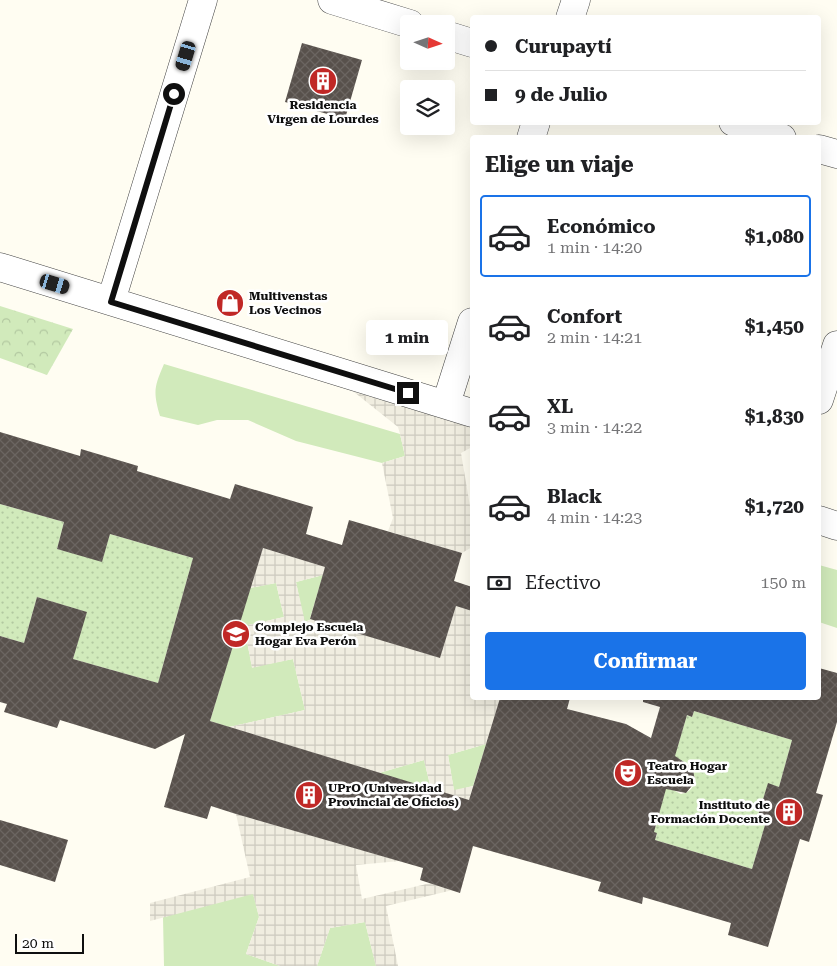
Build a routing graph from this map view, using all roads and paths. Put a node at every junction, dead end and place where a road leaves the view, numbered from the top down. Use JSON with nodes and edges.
{"nodes":[{"id":1,"x":203,"y":0,"type":"edge"},
{"id":2,"x":332,"y":0,"type":"edge"},
{"id":3,"x":576,"y":0,"type":"edge"},
{"id":4,"x":571,"y":15,"type":"edge"},
{"id":5,"x":400,"y":21,"type":"edge"},
{"id":6,"x":455,"y":38,"type":"edge"},
{"id":7,"x":470,"y":42,"type":"edge"},
{"id":8,"x":742,"y":125,"type":"edge"},
{"id":9,"x":773,"y":135,"type":"edge"},
{"id":10,"x":821,"y":150,"type":"edge"},
{"id":11,"x":837,"y":154,"type":"edge"},
{"id":12,"x":0,"y":268,"type":"edge"},
{"id":13,"x":111,"y":302,"type":"junction"},
{"id":14,"x":470,"y":328,"type":"edge"},
{"id":15,"x":837,"y":345,"type":"edge"},
{"id":16,"x":821,"y":394,"type":"edge"},
{"id":17,"x":446,"y":404,"type":"junction"},
{"id":18,"x":470,"y":412,"type":"edge"},
{"id":19,"x":821,"y":521,"type":"edge"},
{"id":20,"x":837,"y":526,"type":"edge"}],
"edges":[{"from":1,"to":13,"type":"street"},
{"from":2,"to":5,"type":"street"},
{"from":3,"to":4,"type":"street"},
{"from":6,"to":7,"type":"street"},
{"from":8,"to":9,"type":"street"},
{"from":10,"to":11,"type":"street"},
{"from":12,"to":13,"type":"street"},
{"from":13,"to":17,"type":"street"},
{"from":14,"to":17,"type":"street"},
{"from":15,"to":16,"type":"street"},
{"from":17,"to":18,"type":"street"},
{"from":19,"to":20,"type":"street"}]}
